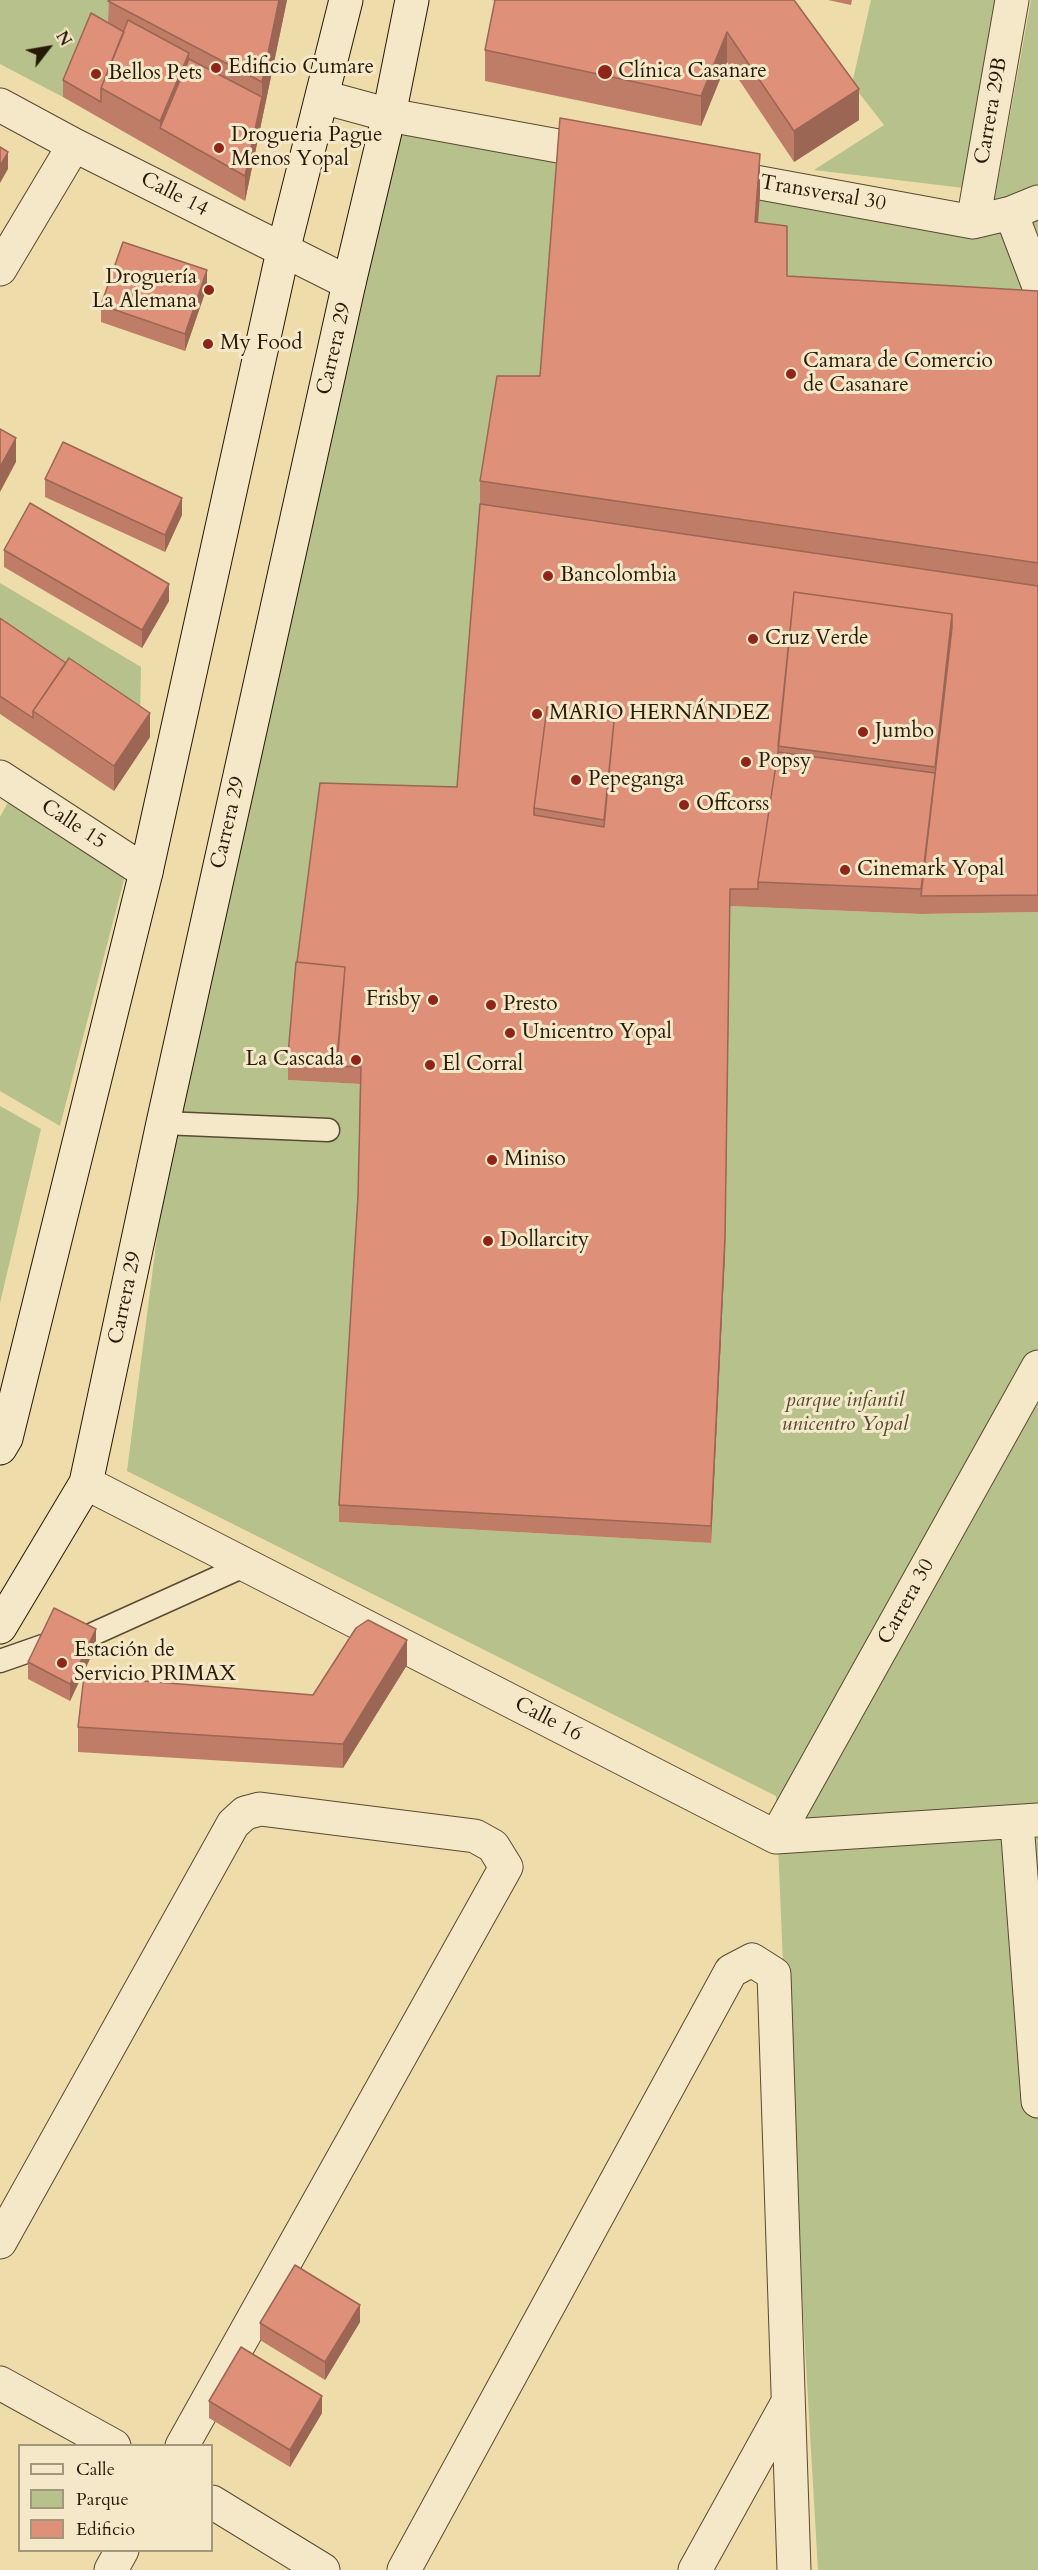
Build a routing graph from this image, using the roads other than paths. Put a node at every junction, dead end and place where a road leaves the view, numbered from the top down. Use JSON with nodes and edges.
{"nodes":[{"id":1,"x":346,"y":0,"type":"edge"},
{"id":2,"x":412,"y":0,"type":"edge"},
{"id":3,"x":1011,"y":0,"type":"edge"},
{"id":4,"x":323,"y":97,"type":"junction"},
{"id":5,"x":0,"y":105,"type":"edge"},
{"id":6,"x":389,"y":115,"type":"junction"},
{"id":7,"x":74,"y":145,"type":"junction"},
{"id":8,"x":634,"y":160,"type":"edge"},
{"id":9,"x":693,"y":171,"type":"edge"},
{"id":10,"x":1024,"y":207,"type":"edge"},
{"id":11,"x":973,"y":222,"type":"junction"},
{"id":12,"x":283,"y":250,"type":"junction"},
{"id":13,"x":0,"y":269,"type":"edge"},
{"id":14,"x":349,"y":284,"type":"junction"},
{"id":15,"x":1038,"y":284,"type":"edge"},
{"id":16,"x":0,"y":777,"type":"edge"},
{"id":17,"x":146,"y":872,"type":"junction"},
{"id":18,"x":163,"y":1123,"type":"junction"},
{"id":19,"x":328,"y":1130,"type":"dead end"},
{"id":20,"x":1038,"y":1367,"type":"edge"},
{"id":21,"x":2,"y":1441,"type":"edge"},
{"id":22,"x":86,"y":1484,"type":"junction"},
{"id":23,"x":246,"y":1565,"type":"junction"},
{"id":24,"x":0,"y":1627,"type":"edge"},
{"id":25,"x":82,"y":1639,"type":"edge"},
{"id":26,"x":43,"y":1646,"type":"edge"},
{"id":27,"x":0,"y":1661,"type":"edge"},
{"id":28,"x":1027,"y":1822,"type":"edge"},
{"id":29,"x":776,"y":1837,"type":"junction"},
{"id":30,"x":1030,"y":1883,"type":"edge"},
{"id":31,"x":1038,"y":2101,"type":"edge"},
{"id":32,"x":0,"y":2242,"type":"edge"},
{"id":33,"x":0,"y":2383,"type":"edge"},
{"id":34,"x":789,"y":2401,"type":"junction"},
{"id":35,"x":112,"y":2444,"type":"edge"},
{"id":36,"x":183,"y":2444,"type":"edge"},
{"id":37,"x":213,"y":2503,"type":"edge"},
{"id":38,"x":121,"y":2552,"type":"edge"},
{"id":39,"x":111,"y":2570,"type":"edge"},
{"id":40,"x":323,"y":2570,"type":"edge"},
{"id":41,"x":404,"y":2570,"type":"edge"},
{"id":42,"x":696,"y":2570,"type":"edge"},
{"id":43,"x":794,"y":2570,"type":"edge"}],
"edges":[{"from":1,"to":4,"type":"street"},
{"from":2,"to":6,"type":"street","name":"Carrera 29"},
{"from":3,"to":11,"type":"street","name":"Carrera 29B"},
{"from":4,"to":6,"type":"street"},
{"from":4,"to":12,"type":"street"},
{"from":5,"to":7,"type":"street","name":"Calle 14"},
{"from":6,"to":8,"type":"street"},
{"from":6,"to":14,"type":"street","name":"Carrera 29"},
{"from":7,"to":12,"type":"street","name":"Calle 14"},
{"from":7,"to":13,"type":"street"},
{"from":9,"to":11,"type":"street","name":"Transversal 30"},
{"from":10,"to":11,"type":"street","name":"Transversal 30"},
{"from":10,"to":15,"type":"street"},
{"from":12,"to":14,"type":"street","name":"Calle 14"},
{"from":12,"to":17,"type":"street"},
{"from":14,"to":18,"type":"street","name":"Carrera 29"},
{"from":16,"to":17,"type":"street","name":"Calle 15"},
{"from":17,"to":21,"type":"street"},
{"from":18,"to":19,"type":"lane"},
{"from":18,"to":22,"type":"street","name":"Carrera 29"},
{"from":20,"to":29,"type":"street","name":"Carrera 30"},
{"from":22,"to":23,"type":"street","name":"Calle 16"},
{"from":22,"to":24,"type":"street","name":"Carrera 29"},
{"from":23,"to":25,"type":"lane"},
{"from":23,"to":29,"type":"street","name":"Calle 16"},
{"from":26,"to":27,"type":"lane"},
{"from":28,"to":29,"type":"street"},
{"from":28,"to":30,"type":"street"},
{"from":30,"to":31,"type":"street"},
{"from":32,"to":36,"type":"street"},
{"from":33,"to":35,"type":"street"},
{"from":34,"to":41,"type":"street"},
{"from":34,"to":42,"type":"street"},
{"from":34,"to":43,"type":"street"},
{"from":37,"to":40,"type":"street"},
{"from":38,"to":39,"type":"street"}]}
